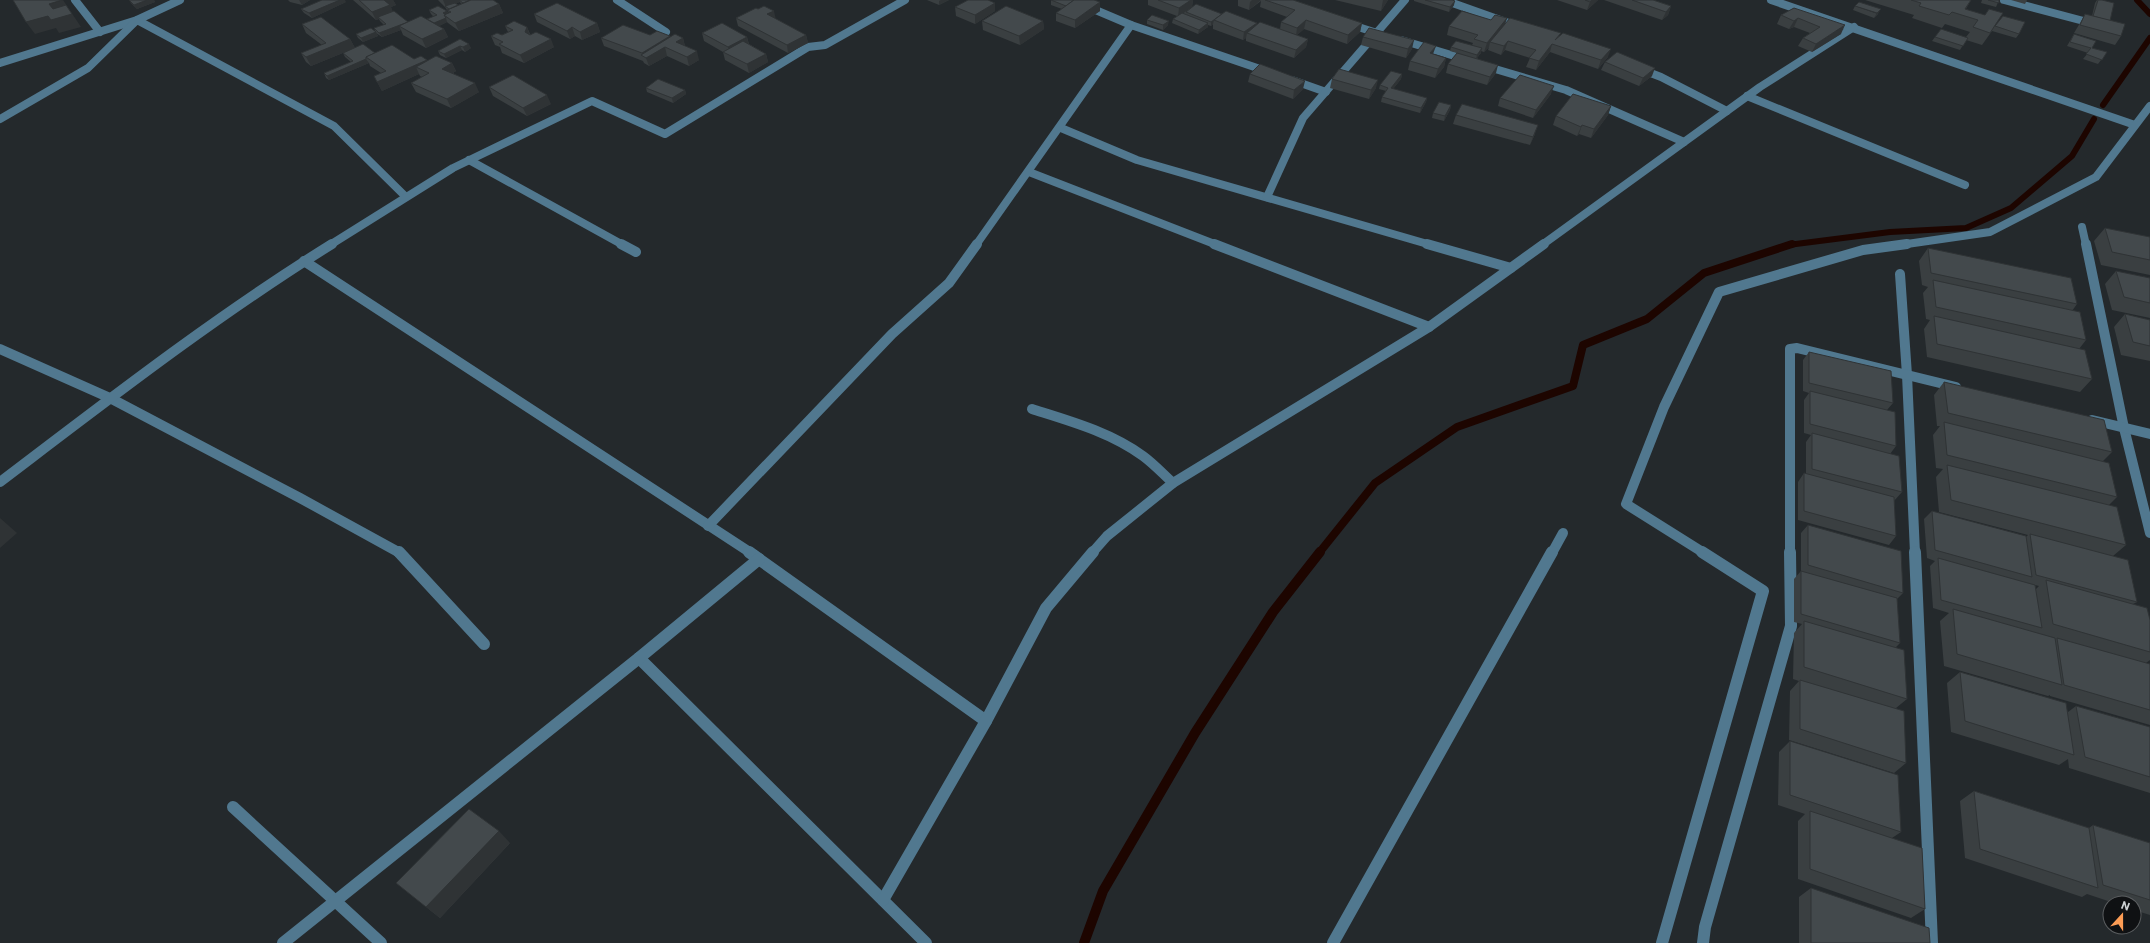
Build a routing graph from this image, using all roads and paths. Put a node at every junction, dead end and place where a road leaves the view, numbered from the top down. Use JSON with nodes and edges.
{"nodes":[{"id":1,"x":75,"y":0,"type":"edge"},
{"id":2,"x":180,"y":0,"type":"edge"},
{"id":3,"x":617,"y":0,"type":"edge"},
{"id":4,"x":905,"y":0,"type":"edge"},
{"id":5,"x":1072,"y":0,"type":"edge"},
{"id":6,"x":1406,"y":0,"type":"edge"},
{"id":7,"x":1444,"y":0,"type":"edge"},
{"id":8,"x":1771,"y":0,"type":"edge"},
{"id":9,"x":2004,"y":0,"type":"edge"},
{"id":10,"x":137,"y":20,"type":"junction"},
{"id":11,"x":1341,"y":20,"type":"edge"},
{"id":12,"x":1131,"y":25,"type":"junction"},
{"id":13,"x":2100,"y":25,"type":"edge"},
{"id":14,"x":1854,"y":26,"type":"junction"},
{"id":15,"x":1524,"y":28,"type":"edge"},
{"id":16,"x":100,"y":32,"type":"junction"},
{"id":17,"x":666,"y":32,"type":"dead end"},
{"id":18,"x":1384,"y":36,"type":"junction"},
{"id":19,"x":0,"y":63,"type":"edge"},
{"id":20,"x":1634,"y":67,"type":"edge"},
{"id":21,"x":1273,"y":74,"type":"edge"},
{"id":22,"x":1281,"y":76,"type":"edge"},
{"id":23,"x":1326,"y":92,"type":"junction"},
{"id":24,"x":1747,"y":96,"type":"junction"},
{"id":25,"x":2150,"y":106,"type":"edge"},
{"id":26,"x":1726,"y":111,"type":"junction"},
{"id":27,"x":0,"y":120,"type":"edge"},
{"id":28,"x":2135,"y":125,"type":"junction"},
{"id":29,"x":1061,"y":128,"type":"junction"},
{"id":30,"x":1684,"y":142,"type":"junction"},
{"id":31,"x":469,"y":160,"type":"junction"},
{"id":32,"x":1029,"y":172,"type":"junction"},
{"id":33,"x":1965,"y":185,"type":"dead end"},
{"id":34,"x":406,"y":197,"type":"junction"},
{"id":35,"x":1267,"y":197,"type":"junction"},
{"id":36,"x":2082,"y":227,"type":"dead end"},
{"id":37,"x":636,"y":252,"type":"dead end"},
{"id":38,"x":304,"y":261,"type":"junction"},
{"id":39,"x":1511,"y":268,"type":"junction"},
{"id":40,"x":1900,"y":274,"type":"dead end"},
{"id":41,"x":1429,"y":327,"type":"junction"},
{"id":42,"x":0,"y":349,"type":"edge"},
{"id":43,"x":1907,"y":376,"type":"junction"},
{"id":44,"x":1969,"y":390,"type":"edge"},
{"id":45,"x":110,"y":398,"type":"junction"},
{"id":46,"x":1032,"y":409,"type":"dead end"},
{"id":47,"x":2086,"y":419,"type":"edge"},
{"id":48,"x":2124,"y":428,"type":"junction"},
{"id":49,"x":2150,"y":434,"type":"edge"},
{"id":50,"x":0,"y":482,"type":"edge"},
{"id":51,"x":1173,"y":483,"type":"junction"},
{"id":52,"x":708,"y":526,"type":"junction"},
{"id":53,"x":1563,"y":533,"type":"dead end"},
{"id":54,"x":2150,"y":533,"type":"edge"},
{"id":55,"x":759,"y":560,"type":"junction"},
{"id":56,"x":484,"y":644,"type":"dead end"},
{"id":57,"x":640,"y":658,"type":"junction"},
{"id":58,"x":986,"y":721,"type":"junction"},
{"id":59,"x":234,"y":807,"type":"dead end"},
{"id":60,"x":883,"y":900,"type":"junction"},
{"id":61,"x":334,"y":902,"type":"junction"},
{"id":62,"x":283,"y":943,"type":"edge"},
{"id":63,"x":381,"y":943,"type":"edge"},
{"id":64,"x":926,"y":943,"type":"edge"},
{"id":65,"x":1333,"y":943,"type":"edge"},
{"id":66,"x":1662,"y":943,"type":"edge"},
{"id":67,"x":1702,"y":943,"type":"edge"},
{"id":68,"x":1932,"y":943,"type":"edge"}],
"edges":[{"from":1,"to":16,"type":"street"},
{"from":2,"to":10,"type":"street"},
{"from":3,"to":17,"type":"street"},
{"from":4,"to":31,"type":"street"},
{"from":5,"to":12,"type":"street"},
{"from":6,"to":18,"type":"street"},
{"from":7,"to":15,"type":"street"},
{"from":8,"to":14,"type":"street"},
{"from":9,"to":13,"type":"street"},
{"from":10,"to":16,"type":"street"},
{"from":10,"to":27,"type":"street"},
{"from":10,"to":34,"type":"street"},
{"from":11,"to":18,"type":"street"},
{"from":12,"to":21,"type":"street"},
{"from":12,"to":29,"type":"street"},
{"from":14,"to":24,"type":"street"},
{"from":14,"to":28,"type":"street"},
{"from":16,"to":19,"type":"street"},
{"from":18,"to":23,"type":"street"},
{"from":18,"to":30,"type":"street"},
{"from":20,"to":26,"type":"street"},
{"from":22,"to":23,"type":"street"},
{"from":23,"to":35,"type":"street"},
{"from":24,"to":26,"type":"street"},
{"from":24,"to":33,"type":"street"},
{"from":25,"to":28,"type":"street"},
{"from":26,"to":30,"type":"street"},
{"from":28,"to":66,"type":"street"},
{"from":29,"to":32,"type":"street"},
{"from":29,"to":35,"type":"street"},
{"from":30,"to":39,"type":"street"},
{"from":31,"to":34,"type":"street"},
{"from":31,"to":37,"type":"street"},
{"from":32,"to":41,"type":"street"},
{"from":32,"to":52,"type":"street"},
{"from":34,"to":38,"type":"street"},
{"from":35,"to":39,"type":"street"},
{"from":36,"to":48,"type":"street"},
{"from":38,"to":45,"type":"street"},
{"from":38,"to":52,"type":"street"},
{"from":39,"to":41,"type":"street"},
{"from":40,"to":43,"type":"street"},
{"from":41,"to":51,"type":"street"},
{"from":42,"to":45,"type":"street"},
{"from":43,"to":44,"type":"street"},
{"from":43,"to":67,"type":"street"},
{"from":43,"to":68,"type":"street"},
{"from":45,"to":50,"type":"street"},
{"from":45,"to":56,"type":"street"},
{"from":46,"to":51,"type":"street"},
{"from":47,"to":48,"type":"street"},
{"from":48,"to":49,"type":"street"},
{"from":48,"to":54,"type":"street"},
{"from":51,"to":58,"type":"street"},
{"from":52,"to":55,"type":"street"},
{"from":53,"to":65,"type":"street"},
{"from":55,"to":57,"type":"street"},
{"from":55,"to":58,"type":"street"},
{"from":57,"to":60,"type":"street"},
{"from":57,"to":61,"type":"street"},
{"from":58,"to":60,"type":"street"},
{"from":59,"to":61,"type":"street"},
{"from":60,"to":64,"type":"street"},
{"from":61,"to":62,"type":"street"},
{"from":61,"to":63,"type":"street"}]}
